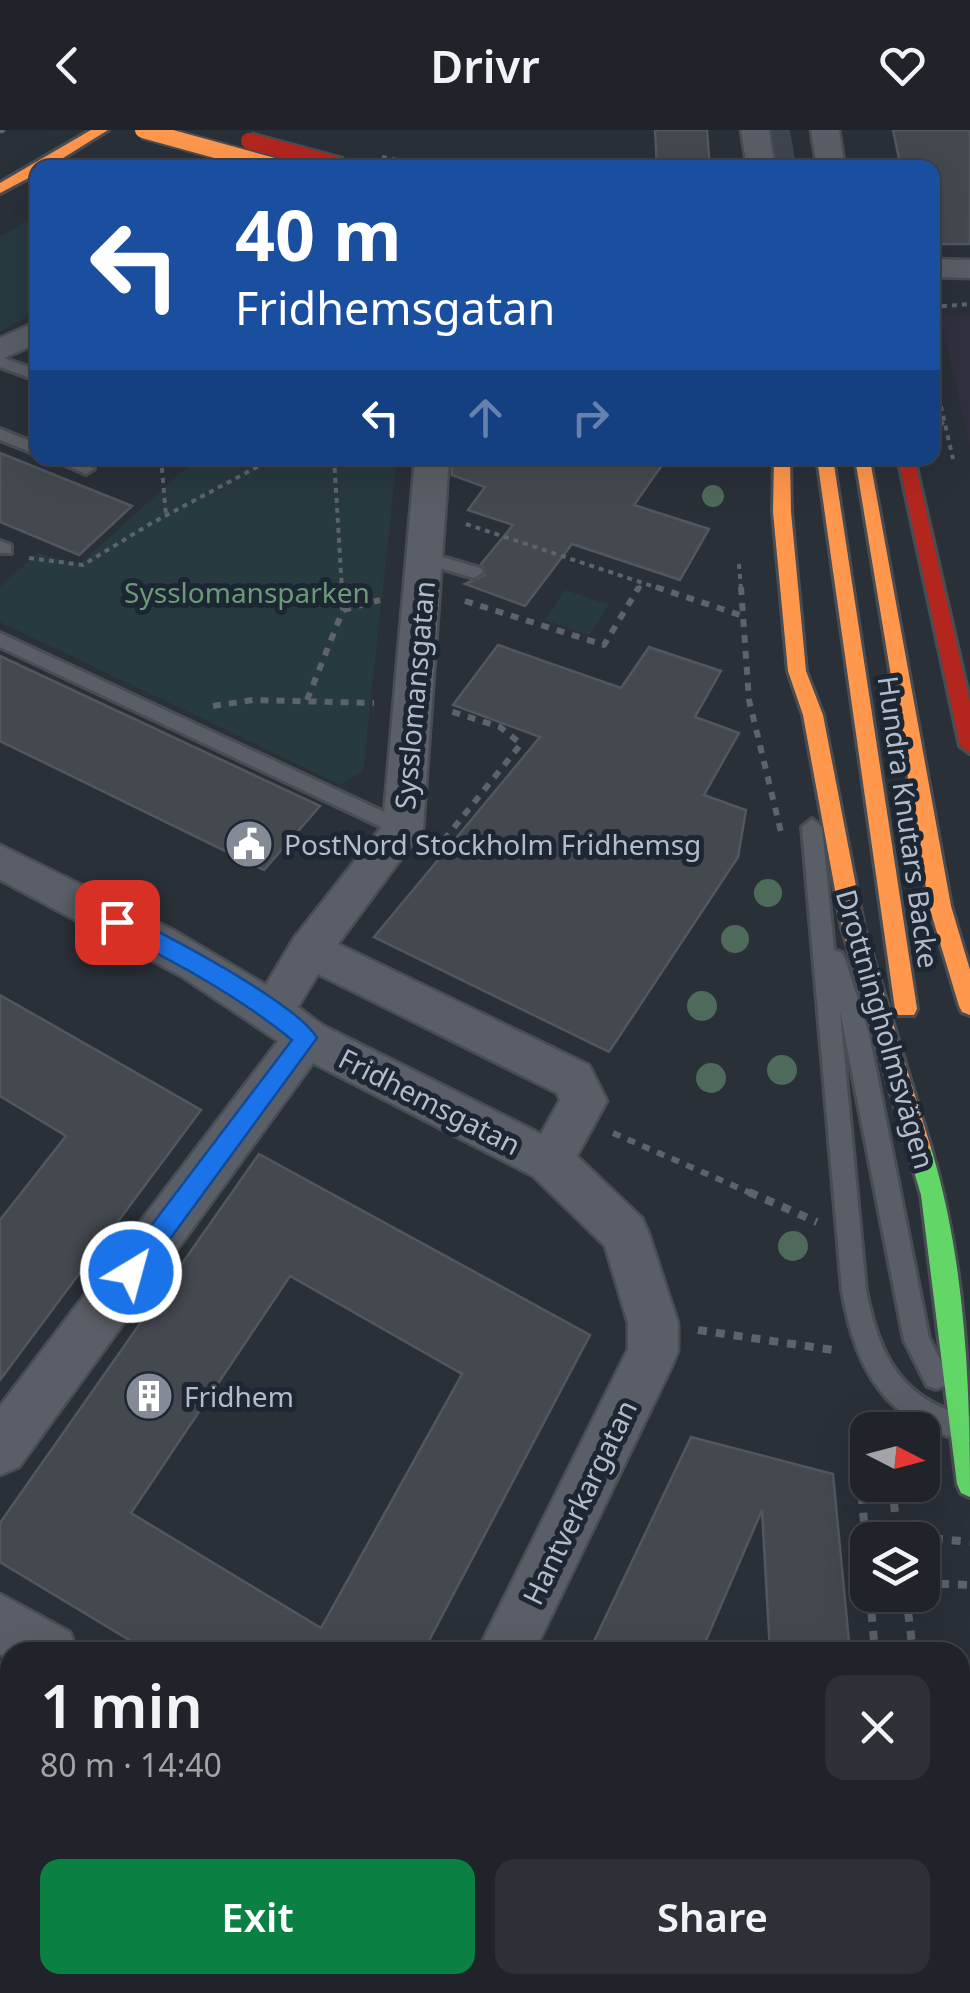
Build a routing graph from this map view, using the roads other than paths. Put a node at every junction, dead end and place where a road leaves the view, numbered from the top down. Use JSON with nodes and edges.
{"nodes":[{"id":1,"x":101,"y":130,"type":"edge"},
{"id":2,"x":143,"y":130,"type":"edge"},
{"id":3,"x":154,"y":130,"type":"edge"},
{"id":4,"x":209,"y":130,"type":"edge"},
{"id":5,"x":756,"y":130,"type":"edge"},
{"id":6,"x":825,"y":130,"type":"edge"},
{"id":7,"x":122,"y":149,"type":"dead end"},
{"id":8,"x":50,"y":160,"type":"edge"},
{"id":9,"x":252,"y":160,"type":"edge"},
{"id":10,"x":319,"y":160,"type":"edge"},
{"id":11,"x":761,"y":160,"type":"edge"},
{"id":12,"x":830,"y":160,"type":"edge"},
{"id":13,"x":30,"y":171,"type":"edge"},
{"id":14,"x":0,"y":189,"type":"edge"},
{"id":15,"x":940,"y":268,"type":"edge"},
{"id":16,"x":970,"y":268,"type":"edge"},
{"id":17,"x":940,"y":285,"type":"edge"},
{"id":18,"x":970,"y":286,"type":"edge"},
{"id":19,"x":30,"y":334,"type":"edge"},
{"id":20,"x":0,"y":351,"type":"edge"},
{"id":21,"x":0,"y":362,"type":"edge"},
{"id":22,"x":30,"y":373,"type":"edge"},
{"id":23,"x":0,"y":434,"type":"edge"},
{"id":24,"x":30,"y":447,"type":"edge"},
{"id":25,"x":75,"y":465,"type":"edge"},
{"id":26,"x":431,"y":465,"type":"edge"},
{"id":27,"x":782,"y":465,"type":"edge"},
{"id":28,"x":826,"y":465,"type":"edge"},
{"id":29,"x":863,"y":465,"type":"edge"},
{"id":30,"x":908,"y":465,"type":"edge"},
{"id":31,"x":86,"y":469,"type":"dead end"},
{"id":32,"x":474,"y":572,"type":"dead end"},
{"id":33,"x":424,"y":574,"type":"junction"},
{"id":34,"x":0,"y":639,"type":"edge"},
{"id":35,"x":797,"y":670,"type":"junction"},
{"id":36,"x":970,"y":746,"type":"edge"},
{"id":37,"x":403,"y":829,"type":"junction"},
{"id":38,"x":0,"y":862,"type":"edge"},
{"id":39,"x":820,"y":918,"type":"junction"},
{"id":40,"x":310,"y":950,"type":"junction"},
{"id":41,"x":970,"y":1006,"type":"edge"},
{"id":42,"x":289,"y":1025,"type":"junction"},
{"id":43,"x":550,"y":1161,"type":"junction"},
{"id":44,"x":933,"y":1195,"type":"junction"},
{"id":45,"x":653,"y":1351,"type":"joint"},
{"id":46,"x":967,"y":1429,"type":"edge"},
{"id":47,"x":0,"y":1448,"type":"edge"},
{"id":48,"x":970,"y":1484,"type":"edge"},
{"id":49,"x":0,"y":1622,"type":"edge"},
{"id":50,"x":33,"y":1642,"type":"edge"},
{"id":51,"x":509,"y":1642,"type":"edge"}],
"edges":[{"from":1,"to":8,"type":"main road"},
{"from":2,"to":9,"type":"main road","bridge":true},
{"from":3,"to":7,"type":"main road"},
{"from":4,"to":10,"type":"main road","bridge":true},
{"from":5,"to":11,"type":"street"},
{"from":6,"to":12,"type":"street"},
{"from":13,"to":14,"type":"main road"},
{"from":15,"to":16,"type":"street"},
{"from":17,"to":18,"type":"street"},
{"from":19,"to":20,"type":"street"},
{"from":21,"to":22,"type":"lane"},
{"from":23,"to":24,"type":"lane"},
{"from":25,"to":31,"type":"lane"},
{"from":26,"to":33,"type":"street","name":"Sysslomansgatan"},
{"from":27,"to":35,"type":"main road","name":"Drottningholmsvägen"},
{"from":28,"to":44,"type":"main road","name":"Hundra Knutars Backe"},
{"from":29,"to":41,"type":"main road","name":"Hundra Knutars Backe"},
{"from":30,"to":36,"type":"main road"},
{"from":32,"to":33,"type":"lane"},
{"from":33,"to":37,"type":"street","name":"Sysslomansgatan"},
{"from":34,"to":37,"type":"lane"},
{"from":35,"to":39,"type":"lane"},
{"from":35,"to":44,"type":"main road","name":"Drottningholmsvägen"},
{"from":37,"to":40,"type":"street","name":"Sysslomansgatan"},
{"from":38,"to":42,"type":"street","name":"Fridhemsgatan"},
{"from":39,"to":46,"type":"lane"},
{"from":39,"to":46,"type":"lane"},
{"from":40,"to":42,"type":"street","name":"Sysslomansgatan"},
{"from":40,"to":43,"type":"street","name":"Fridhemsgatan"},
{"from":42,"to":43,"type":"street","name":"Fridhemsgatan"},
{"from":42,"to":47,"type":"street","name":"Sysslomansgatan"},
{"from":43,"to":45,"type":"street","name":"Fridhemsgatan"},
{"from":44,"to":46,"type":"main road","name":"Drottningholmsvägen"},
{"from":45,"to":51,"type":"street","name":"Hantverkargatan"},
{"from":46,"to":48,"type":"main road","name":"Drottningholmsvägen"},
{"from":49,"to":50,"type":"street"}]}
